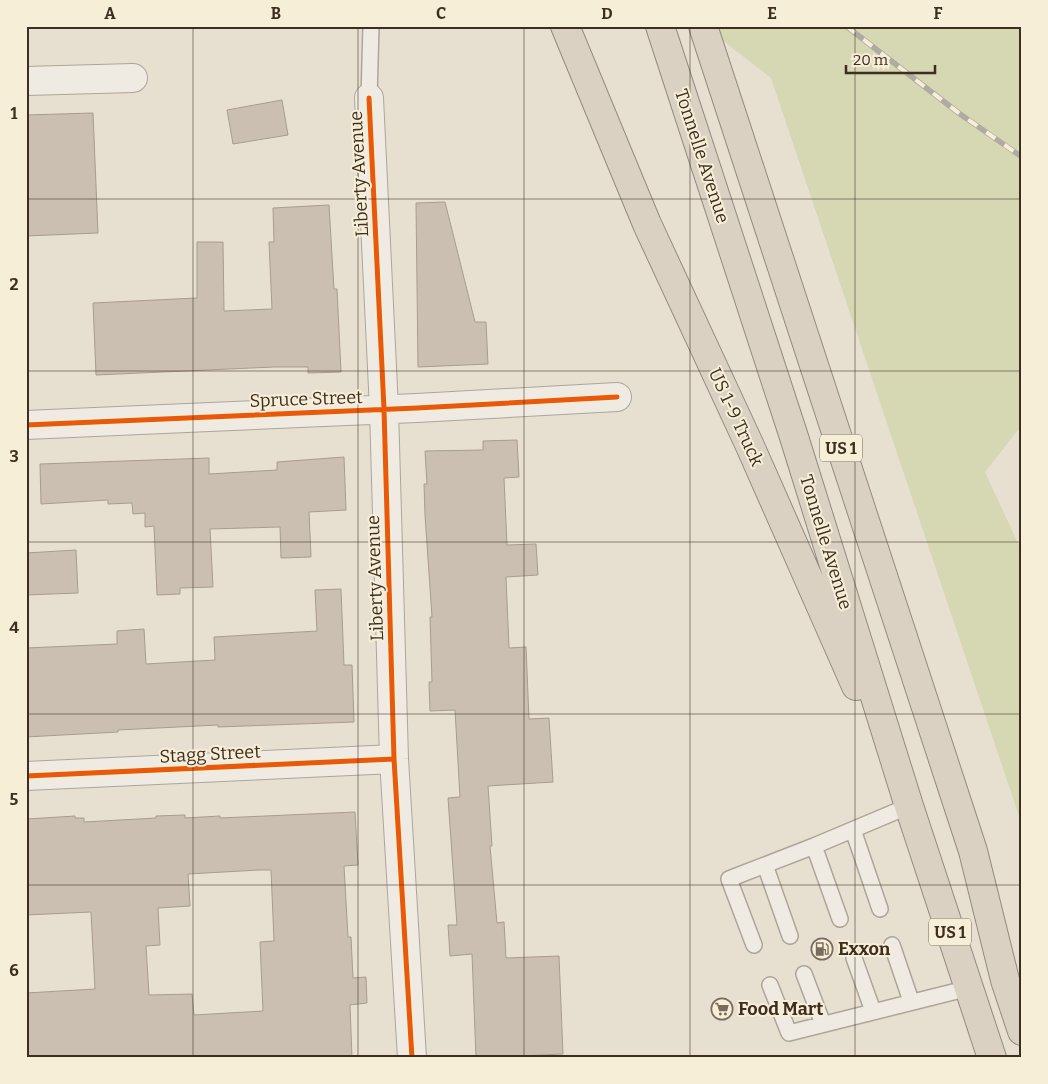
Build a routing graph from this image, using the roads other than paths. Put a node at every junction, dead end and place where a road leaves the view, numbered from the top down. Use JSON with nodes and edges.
{"nodes":[{"id":1,"x":371,"y":26,"type":"edge"},
{"id":2,"x":565,"y":26,"type":"edge"},
{"id":3,"x":660,"y":26,"type":"edge"},
{"id":4,"x":706,"y":36,"type":"edge"},
{"id":5,"x":133,"y":78,"type":"dead end"},
{"id":6,"x":26,"y":81,"type":"edge"},
{"id":7,"x":369,"y":98,"type":"joint"},
{"id":8,"x":617,"y":397,"type":"dead end"},
{"id":9,"x":384,"y":409,"type":"junction"},
{"id":10,"x":26,"y":425,"type":"edge"},
{"id":11,"x":394,"y":759,"type":"junction"},
{"id":12,"x":26,"y":776,"type":"edge"},
{"id":13,"x":909,"y":806,"type":"junction"},
{"id":14,"x":853,"y":830,"type":"junction"},
{"id":15,"x":814,"y":846,"type":"junction"},
{"id":16,"x":765,"y":866,"type":"junction"},
{"id":17,"x":880,"y":909,"type":"dead end"},
{"id":18,"x":840,"y":919,"type":"dead end"},
{"id":19,"x":790,"y":936,"type":"dead end"},
{"id":20,"x":754,"y":945,"type":"dead end"},
{"id":21,"x":892,"y":945,"type":"dead end"},
{"id":22,"x":854,"y":958,"type":"dead end"},
{"id":23,"x":804,"y":974,"type":"dead end"},
{"id":24,"x":770,"y":985,"type":"dead end"},
{"id":25,"x":969,"y":988,"type":"junction"},
{"id":26,"x":911,"y":1002,"type":"junction"},
{"id":27,"x":873,"y":1011,"type":"junction"},
{"id":28,"x":823,"y":1024,"type":"junction"},
{"id":29,"x":1022,"y":1032,"type":"edge"},
{"id":30,"x":412,"y":1058,"type":"edge"},
{"id":31,"x":992,"y":1058,"type":"edge"}],
"edges":[{"from":1,"to":7,"type":"lane"},
{"from":2,"to":13,"type":"highway","name":"US 1-9 Truck"},
{"from":3,"to":13,"type":"highway","name":"Tonnelle Avenue","number":"US 1"},
{"from":4,"to":29,"type":"highway","number":"US 1"},
{"from":5,"to":6,"type":"street"},
{"from":7,"to":9,"type":"street","name":"Liberty Avenue"},
{"from":8,"to":9,"type":"street","name":"Spruce Street"},
{"from":9,"to":10,"type":"street","name":"Spruce Street"},
{"from":9,"to":11,"type":"street","name":"Liberty Avenue"},
{"from":11,"to":12,"type":"street","name":"Stagg Street"},
{"from":11,"to":30,"type":"street","name":"Liberty Avenue"},
{"from":13,"to":14,"type":"lane"},
{"from":13,"to":25,"type":"highway","name":"Tonnelle Avenue","number":"US 1"},
{"from":14,"to":15,"type":"lane"},
{"from":14,"to":17,"type":"lane"},
{"from":15,"to":16,"type":"lane"},
{"from":15,"to":18,"type":"lane"},
{"from":16,"to":19,"type":"lane"},
{"from":16,"to":20,"type":"lane"},
{"from":21,"to":26,"type":"lane"},
{"from":22,"to":27,"type":"lane"},
{"from":23,"to":28,"type":"lane"},
{"from":24,"to":28,"type":"lane"},
{"from":25,"to":26,"type":"lane"},
{"from":25,"to":31,"type":"highway","name":"Tonnelle Avenue","number":"US 1"},
{"from":26,"to":27,"type":"lane"},
{"from":27,"to":28,"type":"lane"}]}
